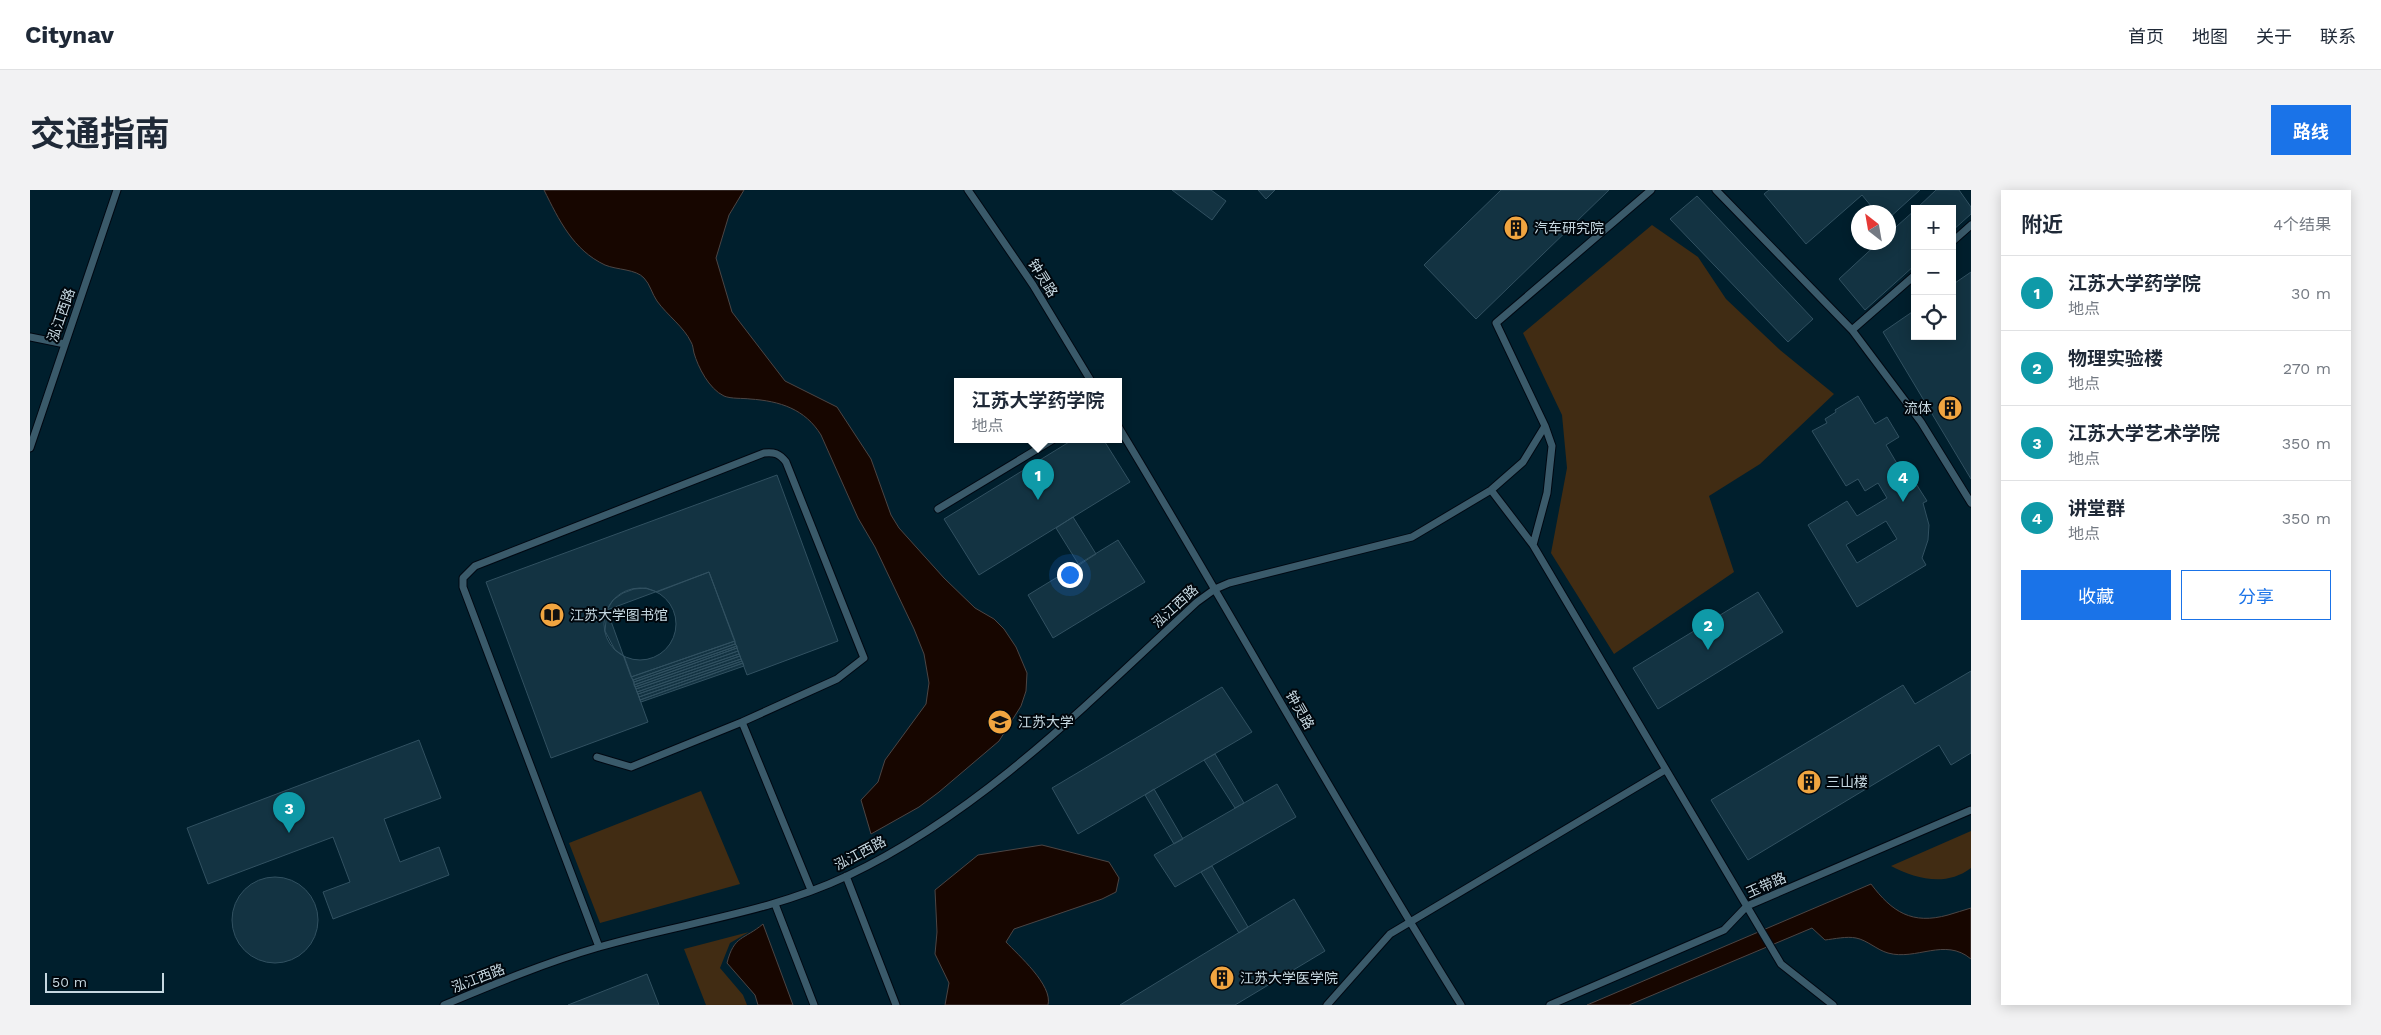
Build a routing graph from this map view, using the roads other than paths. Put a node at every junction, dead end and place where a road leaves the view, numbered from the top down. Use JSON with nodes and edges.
{"nodes":[{"id":1,"x":117,"y":190,"type":"edge"},
{"id":2,"x":968,"y":190,"type":"edge"},
{"id":3,"x":1651,"y":190,"type":"edge"},
{"id":4,"x":1716,"y":190,"type":"edge"},
{"id":5,"x":1971,"y":225,"type":"edge"},
{"id":6,"x":1956,"y":238,"type":"edge"},
{"id":7,"x":1911,"y":278,"type":"edge"},
{"id":8,"x":1852,"y":330,"type":"junction"},
{"id":9,"x":30,"y":337,"type":"edge"},
{"id":10,"x":65,"y":344,"type":"junction"},
{"id":11,"x":1089,"y":378,"type":"edge"},
{"id":12,"x":1545,"y":426,"type":"junction"},
{"id":13,"x":1122,"y":433,"type":"edge"},
{"id":14,"x":1047,"y":443,"type":"edge"},
{"id":15,"x":30,"y":448,"type":"edge"},
{"id":16,"x":1491,"y":490,"type":"junction"},
{"id":17,"x":1971,"y":503,"type":"edge"},
{"id":18,"x":938,"y":509,"type":"dead end"},
{"id":19,"x":1533,"y":545,"type":"junction"},
{"id":20,"x":1215,"y":589,"type":"junction"},
{"id":21,"x":742,"y":722,"type":"junction"},
{"id":22,"x":597,"y":757,"type":"dead end"},
{"id":23,"x":1665,"y":770,"type":"junction"},
{"id":24,"x":1971,"y":810,"type":"edge"},
{"id":25,"x":846,"y":876,"type":"junction"},
{"id":26,"x":811,"y":890,"type":"junction"},
{"id":27,"x":775,"y":904,"type":"junction"},
{"id":28,"x":1747,"y":906,"type":"junction"},
{"id":29,"x":1409,"y":922,"type":"junction"},
{"id":30,"x":598,"y":947,"type":"junction"},
{"id":31,"x":444,"y":1005,"type":"edge"},
{"id":32,"x":814,"y":1005,"type":"edge"},
{"id":33,"x":896,"y":1005,"type":"edge"},
{"id":34,"x":1326,"y":1005,"type":"edge"},
{"id":35,"x":1461,"y":1005,"type":"edge"},
{"id":36,"x":1550,"y":1005,"type":"edge"},
{"id":37,"x":1833,"y":1005,"type":"edge"}],
"edges":[{"from":1,"to":10,"type":"lane","name":"泓江西路"},
{"from":2,"to":11,"type":"lane","name":"钟灵路"},
{"from":3,"to":12,"type":"lane"},
{"from":4,"to":8,"type":"lane"},
{"from":5,"to":6,"type":"lane"},
{"from":7,"to":8,"type":"lane"},
{"from":8,"to":17,"type":"lane"},
{"from":9,"to":10,"type":"lane"},
{"from":10,"to":15,"type":"lane","name":"泓江西路"},
{"from":12,"to":16,"type":"lane","name":"泓江西路"},
{"from":12,"to":19,"type":"lane"},
{"from":13,"to":20,"type":"lane","name":"钟灵路"},
{"from":14,"to":18,"type":"lane"},
{"from":16,"to":19,"type":"lane"},
{"from":16,"to":20,"type":"lane","name":"泓江西路"},
{"from":19,"to":23,"type":"lane"},
{"from":20,"to":25,"type":"lane","name":"泓江西路"},
{"from":20,"to":29,"type":"lane","name":"钟灵路"},
{"from":21,"to":22,"type":"lane"},
{"from":21,"to":26,"type":"lane"},
{"from":21,"to":30,"type":"lane"},
{"from":23,"to":28,"type":"lane"},
{"from":23,"to":29,"type":"lane"},
{"from":24,"to":28,"type":"lane","name":"玉带路"},
{"from":25,"to":26,"type":"lane","name":"泓江西路"},
{"from":25,"to":33,"type":"lane"},
{"from":26,"to":27,"type":"lane","name":"泓江西路"},
{"from":27,"to":30,"type":"lane","name":"泓江西路"},
{"from":27,"to":32,"type":"lane"},
{"from":28,"to":36,"type":"lane","name":"玉带路"},
{"from":28,"to":37,"type":"lane"},
{"from":29,"to":34,"type":"lane"},
{"from":29,"to":35,"type":"lane","name":"钟灵路"},
{"from":30,"to":31,"type":"lane","name":"泓江西路"}]}
